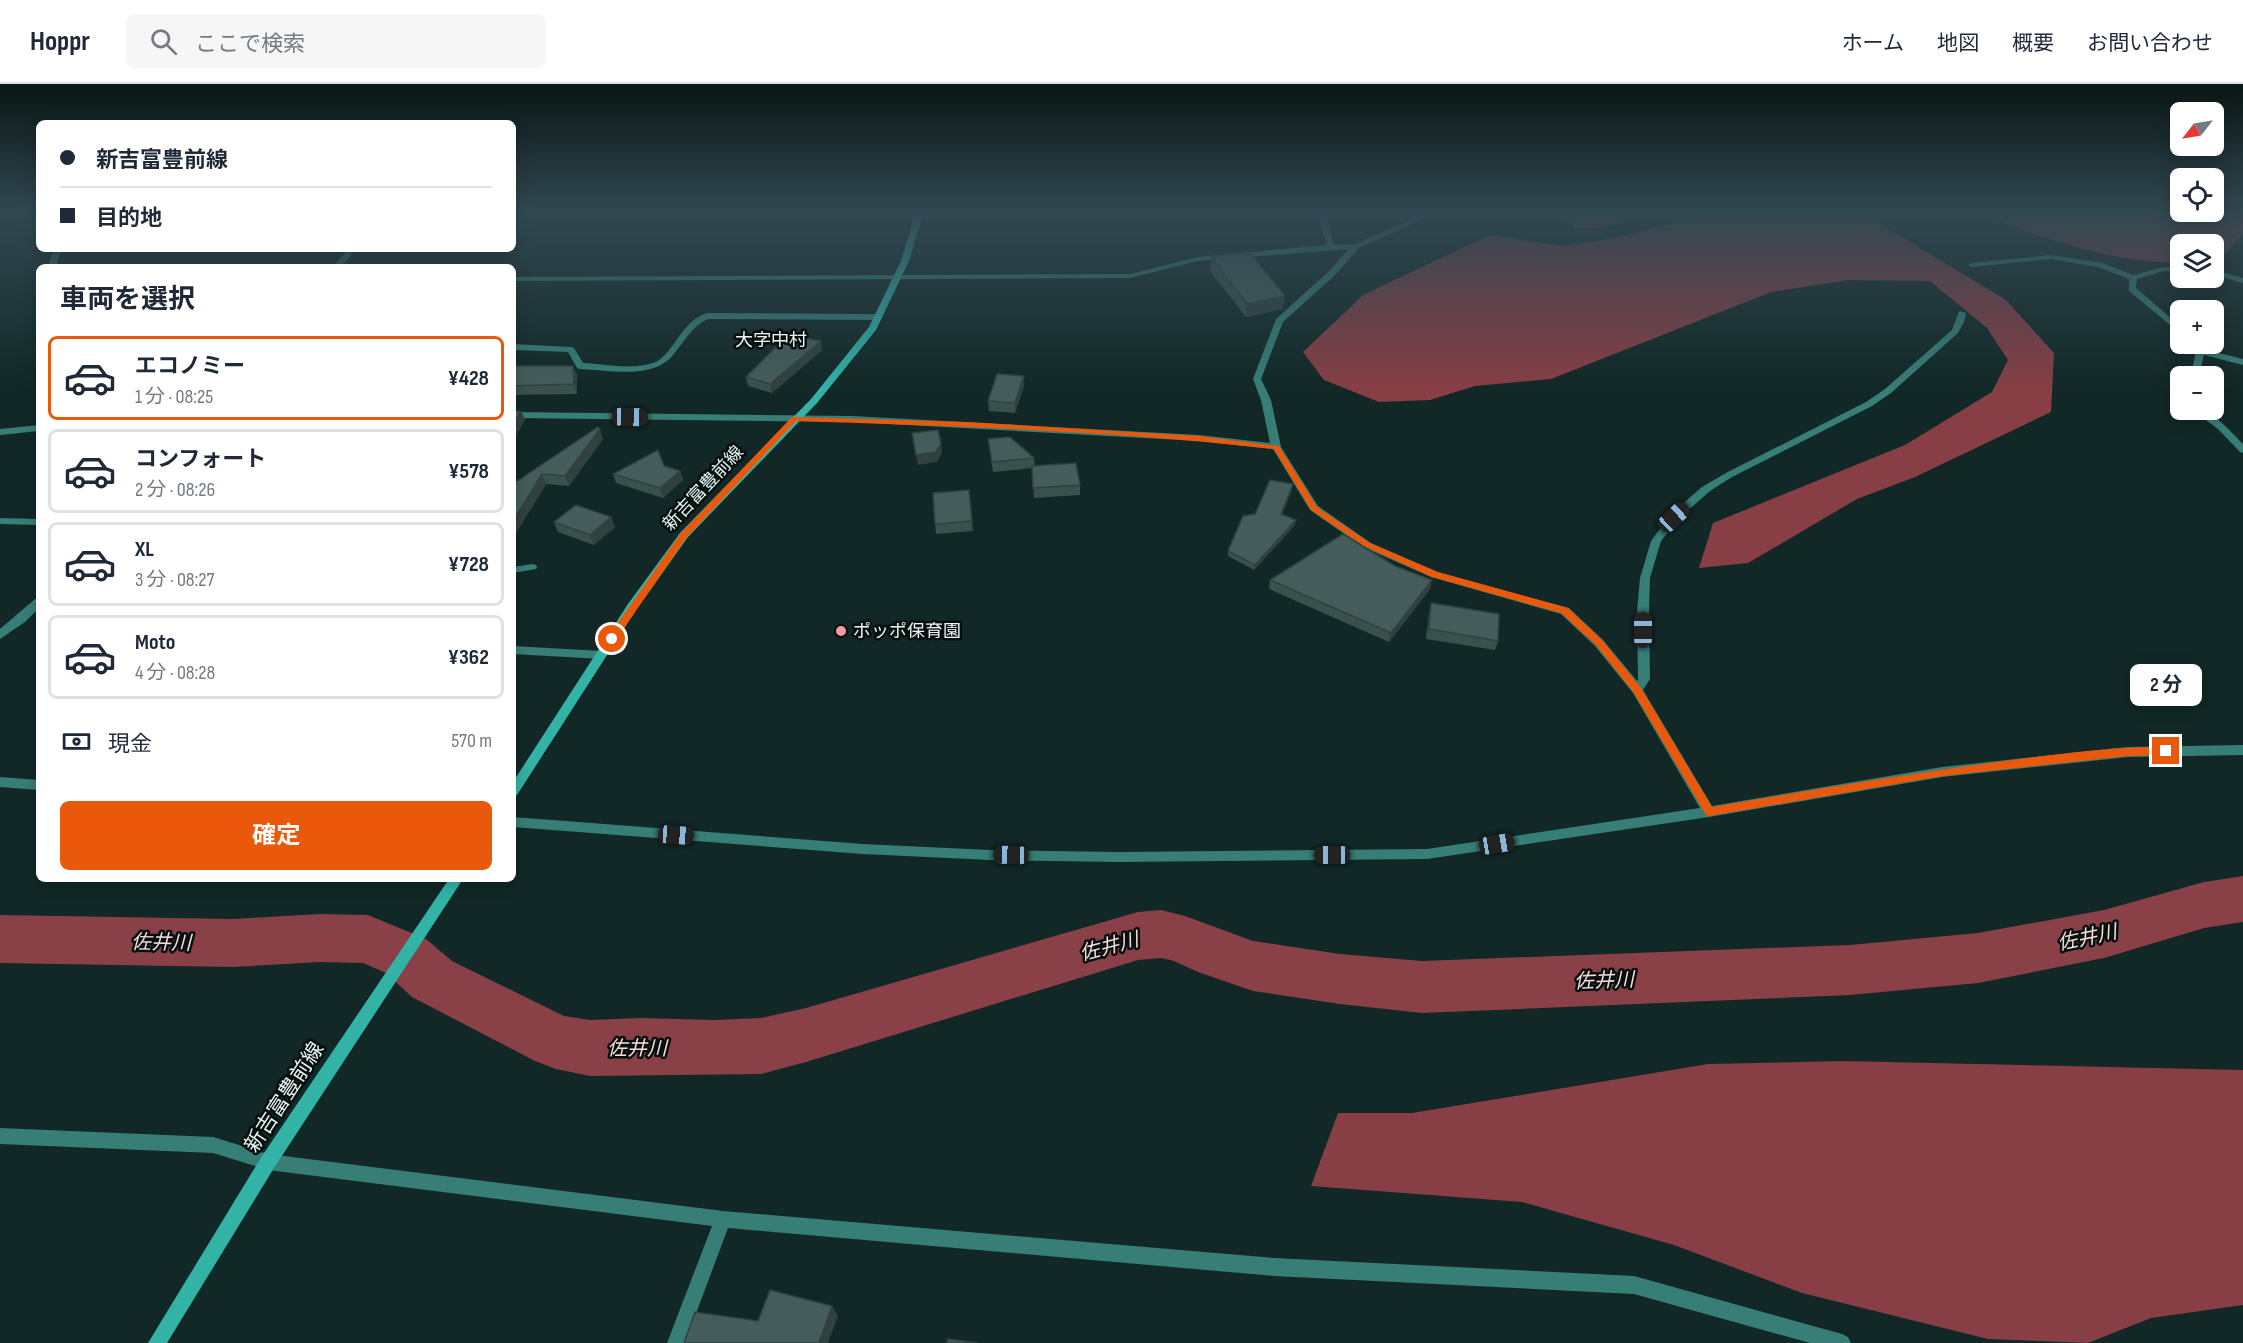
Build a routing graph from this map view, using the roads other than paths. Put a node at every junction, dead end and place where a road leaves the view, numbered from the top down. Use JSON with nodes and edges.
{"nodes":[{"id":1,"x":899,"y":273,"type":"edge"},
{"id":2,"x":1143,"y":273,"type":"edge"},
{"id":3,"x":1331,"y":273,"type":"edge"},
{"id":4,"x":2120,"y":273,"type":"edge"},
{"id":5,"x":2150,"y":273,"type":"edge"},
{"id":6,"x":2224,"y":275,"type":"edge"},
{"id":7,"x":896,"y":278,"type":"junction"},
{"id":8,"x":2133,"y":278,"type":"junction"},
{"id":9,"x":516,"y":279,"type":"edge"},
{"id":10,"x":2243,"y":281,"type":"edge"},
{"id":11,"x":1962,"y":314,"type":"dead end"},
{"id":12,"x":879,"y":316,"type":"junction"},
{"id":13,"x":2170,"y":322,"type":"edge"},
{"id":14,"x":516,"y":347,"type":"edge"},
{"id":15,"x":2217,"y":354,"type":"edge"},
{"id":16,"x":2243,"y":363,"type":"edge"},
{"id":17,"x":516,"y":415,"type":"edge"},
{"id":18,"x":794,"y":419,"type":"junction"},
{"id":19,"x":2211,"y":420,"type":"edge"},
{"id":20,"x":36,"y":428,"type":"edge"},
{"id":21,"x":0,"y":432,"type":"edge"},
{"id":22,"x":1276,"y":447,"type":"junction"},
{"id":23,"x":2243,"y":450,"type":"edge"},
{"id":24,"x":0,"y":521,"type":"edge"},
{"id":25,"x":36,"y":522,"type":"edge"},
{"id":26,"x":532,"y":567,"type":"dead end"},
{"id":27,"x":516,"y":570,"type":"edge"},
{"id":28,"x":36,"y":605,"type":"edge"},
{"id":29,"x":0,"y":635,"type":"edge"},
{"id":30,"x":516,"y":650,"type":"edge"},
{"id":31,"x":601,"y":655,"type":"junction"},
{"id":32,"x":1637,"y":690,"type":"junction"},
{"id":33,"x":2243,"y":750,"type":"edge"},
{"id":34,"x":0,"y":782,"type":"edge"},
{"id":35,"x":36,"y":785,"type":"edge"},
{"id":36,"x":516,"y":787,"type":"edge"},
{"id":37,"x":1709,"y":812,"type":"junction"},
{"id":38,"x":516,"y":822,"type":"edge"},
{"id":39,"x":454,"y":882,"type":"edge"},
{"id":40,"x":0,"y":1136,"type":"edge"},
{"id":41,"x":268,"y":1162,"type":"junction"},
{"id":42,"x":723,"y":1219,"type":"junction"},
{"id":43,"x":157,"y":1343,"type":"edge"},
{"id":44,"x":676,"y":1343,"type":"edge"},
{"id":45,"x":1842,"y":1343,"type":"edge"}],
"edges":[{"from":1,"to":7,"type":"main road","name":"新吉富豊前線"},
{"from":2,"to":7,"type":"street"},
{"from":3,"to":22,"type":"street"},
{"from":4,"to":8,"type":"street"},
{"from":5,"to":8,"type":"street"},
{"from":6,"to":10,"type":"street"},
{"from":7,"to":9,"type":"street"},
{"from":7,"to":12,"type":"main road","name":"新吉富豊前線"},
{"from":8,"to":13,"type":"street"},
{"from":11,"to":32,"type":"street"},
{"from":12,"to":14,"type":"street"},
{"from":12,"to":18,"type":"main road","name":"新吉富豊前線"},
{"from":15,"to":16,"type":"street"},
{"from":17,"to":18,"type":"street"},
{"from":18,"to":22,"type":"street"},
{"from":18,"to":31,"type":"main road","name":"新吉富豊前線"},
{"from":19,"to":23,"type":"street"},
{"from":20,"to":21,"type":"street"},
{"from":22,"to":32,"type":"street"},
{"from":24,"to":25,"type":"street"},
{"from":26,"to":27,"type":"street"},
{"from":28,"to":29,"type":"street"},
{"from":30,"to":31,"type":"street"},
{"from":31,"to":36,"type":"main road","name":"新吉富豊前線"},
{"from":32,"to":37,"type":"street"},
{"from":33,"to":37,"type":"street"},
{"from":34,"to":35,"type":"street"},
{"from":37,"to":38,"type":"street"},
{"from":39,"to":41,"type":"main road","name":"新吉富豊前線"},
{"from":40,"to":41,"type":"street"},
{"from":41,"to":42,"type":"street"},
{"from":41,"to":43,"type":"main road","name":"新吉富豊前線"},
{"from":42,"to":44,"type":"street"},
{"from":42,"to":45,"type":"street"}]}
